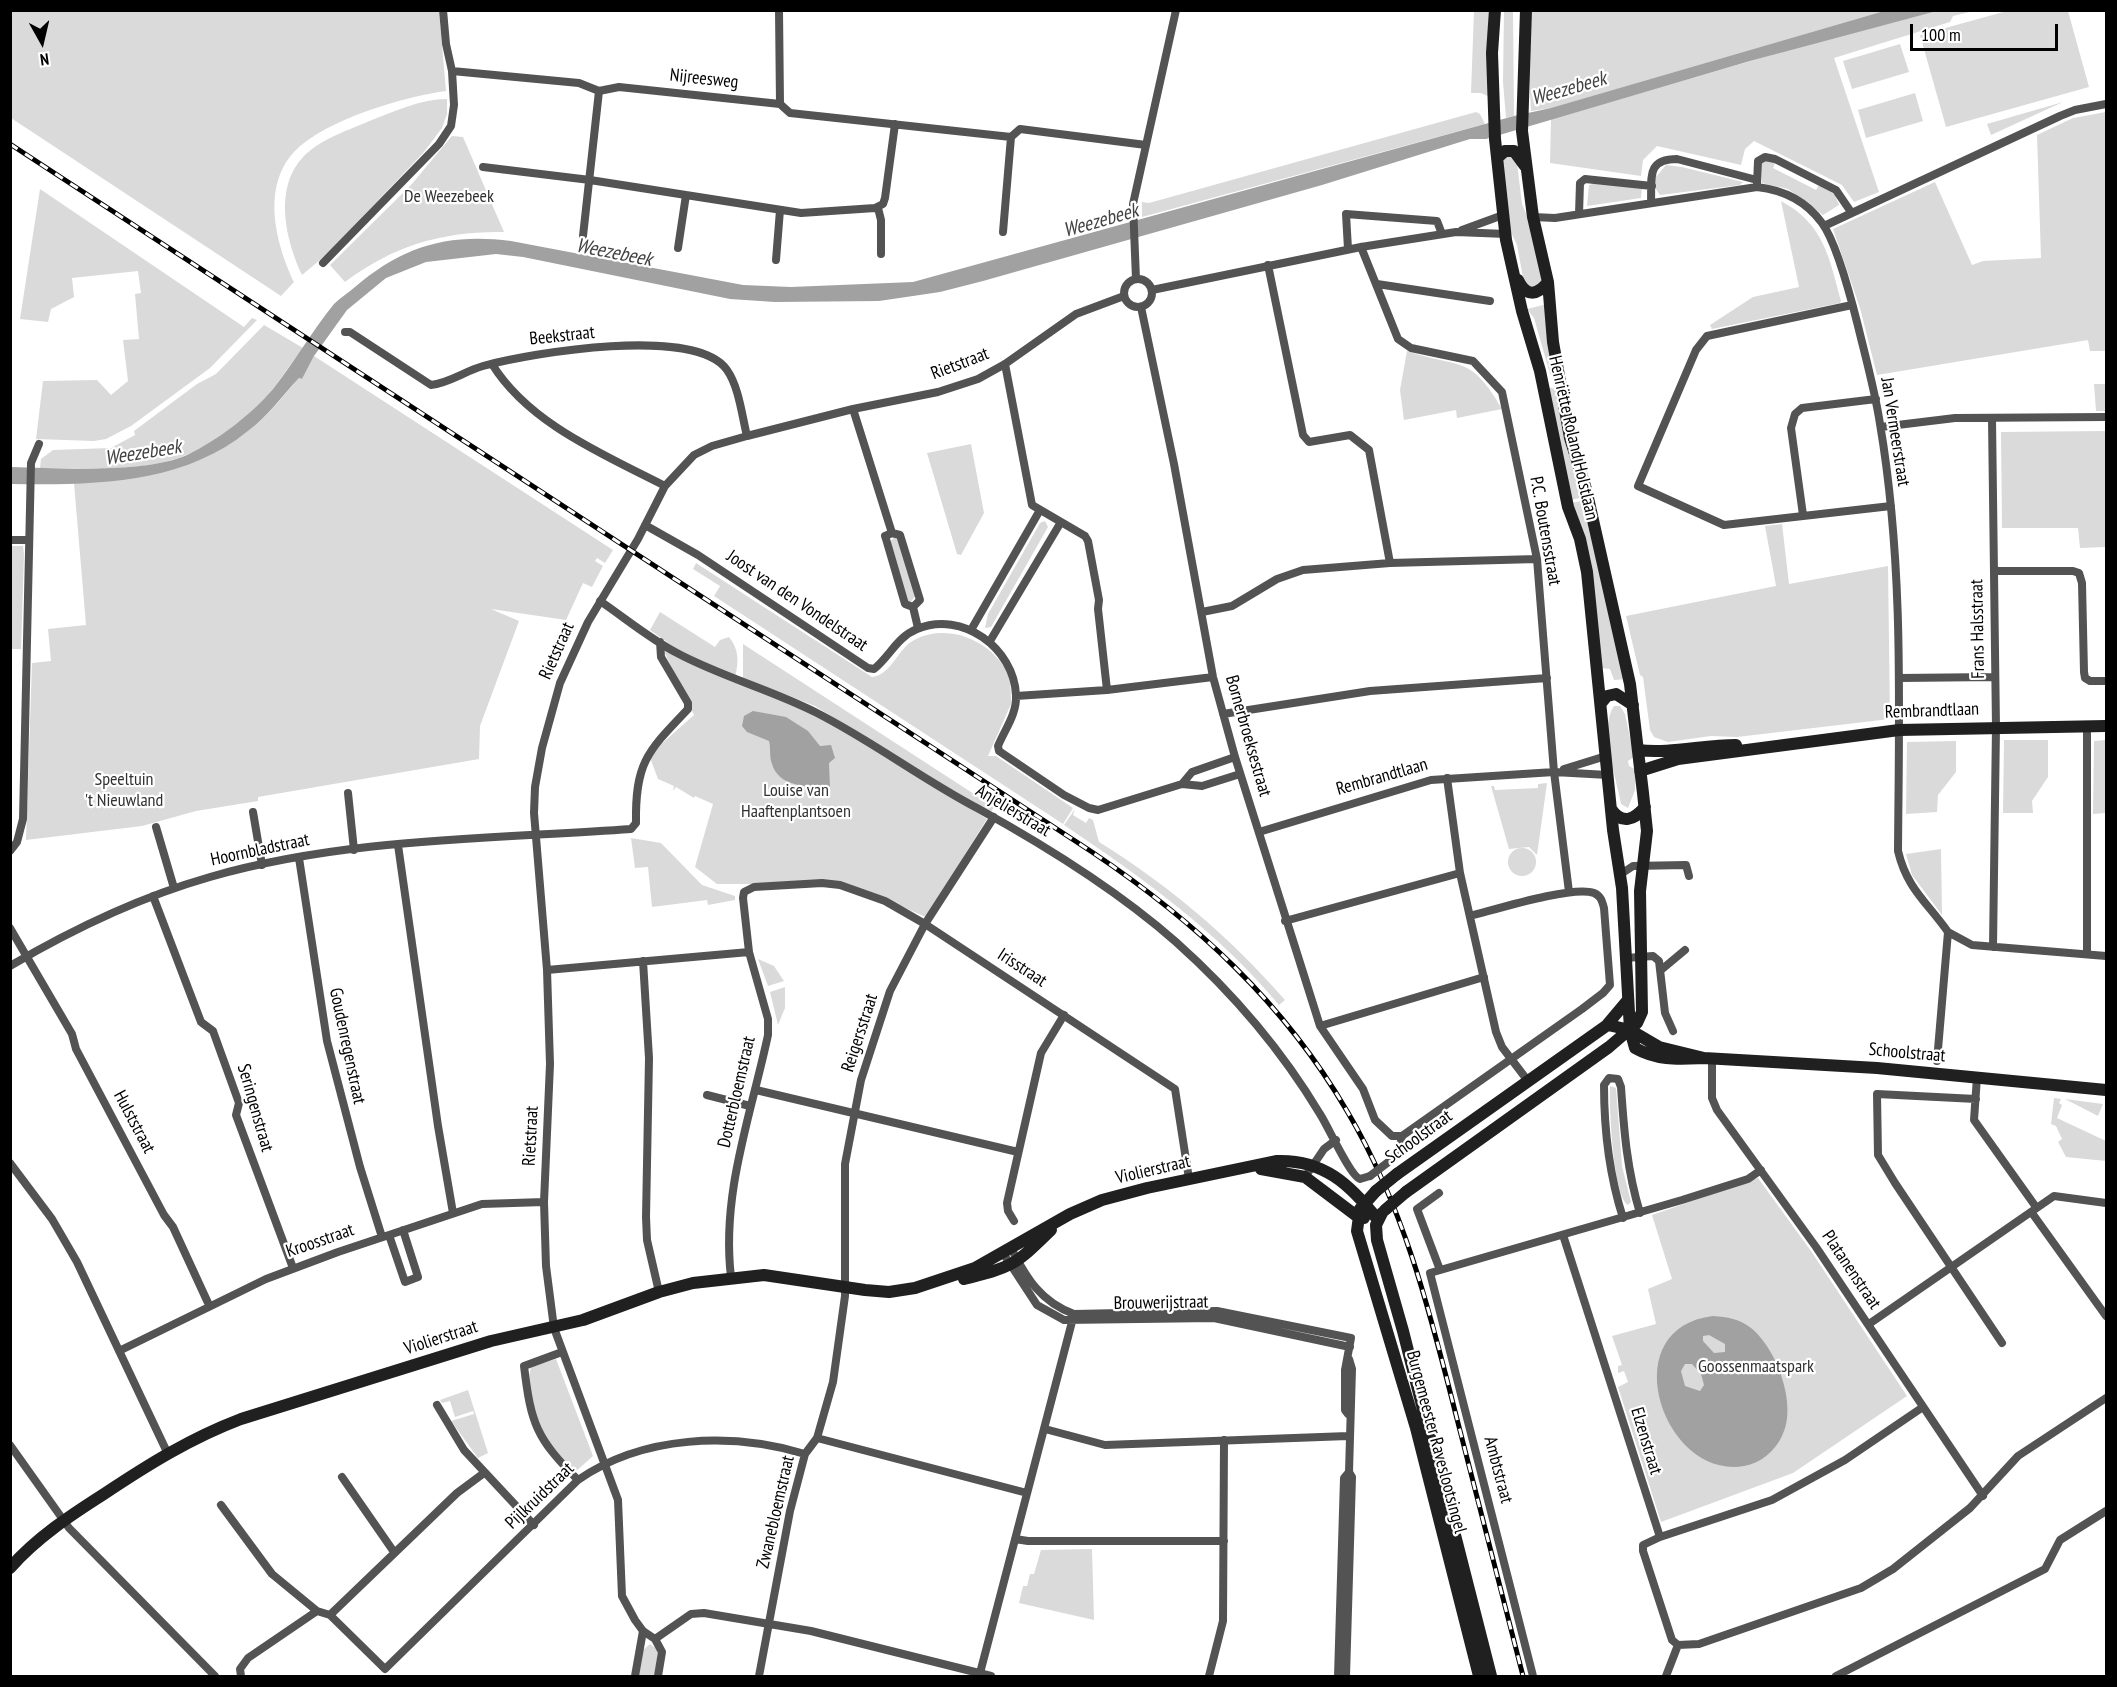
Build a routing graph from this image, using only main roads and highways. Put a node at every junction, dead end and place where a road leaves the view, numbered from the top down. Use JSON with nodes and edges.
{"nodes":[{"id":1,"x":1495,"y":10,"type":"edge"},
{"id":2,"x":1526,"y":10,"type":"edge"},
{"id":3,"x":1497,"y":158,"type":"junction"},
{"id":4,"x":1525,"y":167,"type":"junction"},
{"id":5,"x":1513,"y":271,"type":"junction"},
{"id":6,"x":1548,"y":282,"type":"junction"},
{"id":7,"x":1602,"y":702,"type":"junction"},
{"id":8,"x":1633,"y":705,"type":"junction"},
{"id":9,"x":2106,"y":726,"type":"edge"},
{"id":10,"x":1761,"y":746,"type":"junction"},
{"id":11,"x":1638,"y":750,"type":"junction"},
{"id":12,"x":1640,"y":771,"type":"junction"},
{"id":13,"x":1645,"y":807,"type":"junction"},
{"id":14,"x":1611,"y":809,"type":"junction"},
{"id":15,"x":1627,"y":1001,"type":"junction"},
{"id":16,"x":1608,"y":1025,"type":"junction"},
{"id":17,"x":1630,"y":1030,"type":"junction"},
{"id":18,"x":2106,"y":1090,"type":"edge"},
{"id":19,"x":1246,"y":1168,"type":"junction"},
{"id":20,"x":1364,"y":1202,"type":"junction"},
{"id":21,"x":1070,"y":1214,"type":"junction"},
{"id":22,"x":1381,"y":1215,"type":"junction"},
{"id":23,"x":1358,"y":1217,"type":"junction"},
{"id":24,"x":925,"y":1286,"type":"junction"},
{"id":25,"x":10,"y":1568,"type":"edge"},
{"id":26,"x":1479,"y":1677,"type":"edge"},
{"id":27,"x":1491,"y":1677,"type":"edge"}],
"edges":[{"from":1,"to":3,"type":"main road","name":"Henriëtte Roland Holstlaan"},
{"from":2,"to":4,"type":"main road","name":"Henriëtte Roland Holstlaan"},
{"from":3,"to":4,"type":"main road"},
{"from":3,"to":5,"type":"main road","name":"Henriëtte Roland Holstlaan"},
{"from":4,"to":6,"type":"main road","name":"Henriëtte Roland Holstlaan"},
{"from":5,"to":6,"type":"main road"},
{"from":5,"to":7,"type":"main road","name":"Henriëtte Roland Holstlaan"},
{"from":6,"to":8,"type":"main road","name":"Henriëtte Roland Holstlaan"},
{"from":7,"to":8,"type":"main road"},
{"from":7,"to":14,"type":"main road","name":"Henriëtte Roland Holstlaan"},
{"from":8,"to":11,"type":"main road","name":"Henriëtte Roland Holstlaan"},
{"from":9,"to":10,"type":"main road","name":"Rembrandtlaan"},
{"from":10,"to":11,"type":"main road","name":"Rembrandtlaan"},
{"from":10,"to":12,"type":"main road","name":"Rembrandtlaan"},
{"from":11,"to":12,"type":"main road","name":"Henriëtte Roland Holstlaan"},
{"from":12,"to":13,"type":"main road","name":"Henriëtte Roland Holstlaan"},
{"from":13,"to":14,"type":"main road"},
{"from":13,"to":17,"type":"main road","name":"Henriëtte Roland Holstlaan"},
{"from":14,"to":15,"type":"main road","name":"Henriëtte Roland Holstlaan"},
{"from":15,"to":16,"type":"main road"},
{"from":15,"to":17,"type":"main road"},
{"from":16,"to":17,"type":"main road","name":"Schoolstraat"},
{"from":16,"to":20,"type":"main road","name":"Schoolstraat","bridge":true},
{"from":17,"to":18,"type":"main road","name":"Schoolstraat"},
{"from":17,"to":22,"type":"main road","name":"Schoolstraat","bridge":true},
{"from":19,"to":20,"type":"main road","name":"Violierstraat"},
{"from":19,"to":21,"type":"main road","name":"Violierstraat"},
{"from":19,"to":23,"type":"main road","name":"Violierstraat"},
{"from":20,"to":22,"type":"main road","name":"Violierstraat"},
{"from":20,"to":23,"type":"main road","name":"Schoolstraat"},
{"from":21,"to":24,"type":"main road","name":"Violierstraat"},
{"from":21,"to":24,"type":"main road","name":"Violierstraat"},
{"from":22,"to":23,"type":"main road","name":"Violierstraat"},
{"from":22,"to":27,"type":"main road","name":"Burgemeester Raveslootsingel"},
{"from":23,"to":26,"type":"main road","name":"Burgemeester Raveslootsingel"},
{"from":24,"to":25,"type":"main road","name":"Violierstraat"}]}
